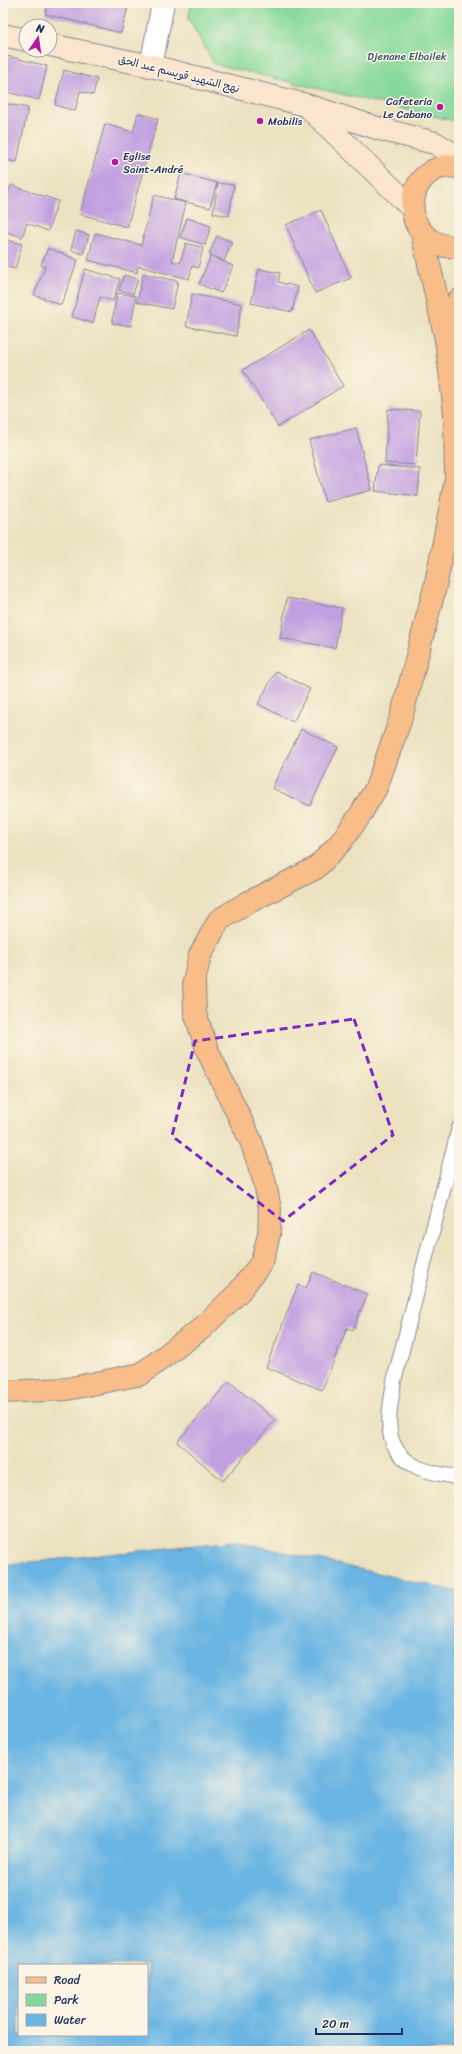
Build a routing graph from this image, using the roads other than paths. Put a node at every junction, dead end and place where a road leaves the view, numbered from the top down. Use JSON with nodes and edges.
{"nodes":[{"id":1,"x":163,"y":3,"type":"edge"},
{"id":2,"x":3,"y":35,"type":"edge"},
{"id":3,"x":18,"y":38,"type":"edge"},
{"id":4,"x":58,"y":47,"type":"edge"},
{"id":5,"x":151,"y":66,"type":"junction"},
{"id":6,"x":306,"y":105,"type":"junction"},
{"id":7,"x":457,"y":166,"type":"edge"},
{"id":8,"x":412,"y":208,"type":"junction"},
{"id":9,"x":422,"y":233,"type":"junction"},
{"id":10,"x":459,"y":247,"type":"edge"},
{"id":11,"x":459,"y":300,"type":"edge"},
{"id":12,"x":446,"y":339,"type":"junction"},
{"id":13,"x":459,"y":1128,"type":"edge"},
{"id":14,"x":3,"y":1392,"type":"edge"},
{"id":15,"x":459,"y":1478,"type":"edge"}],
"edges":[{"from":1,"to":5,"type":"street"},
{"from":2,"to":3,"type":"main road"},
{"from":4,"to":5,"type":"main road","name":"نهج الشهيد قويسم عبد الحق"},
{"from":5,"to":6,"type":"main road","name":"نهج الشهيد قويسم عبد الحق"},
{"from":6,"to":7,"type":"main road","name":"نهج الشهيد قويسم عبد الحق"},
{"from":6,"to":8,"type":"main road"},
{"from":7,"to":8,"type":"main road"},
{"from":8,"to":9,"type":"main road"},
{"from":9,"to":10,"type":"main road"},
{"from":9,"to":12,"type":"main road"},
{"from":11,"to":12,"type":"main road"},
{"from":12,"to":14,"type":"main road"},
{"from":13,"to":15,"type":"lane"}]}
